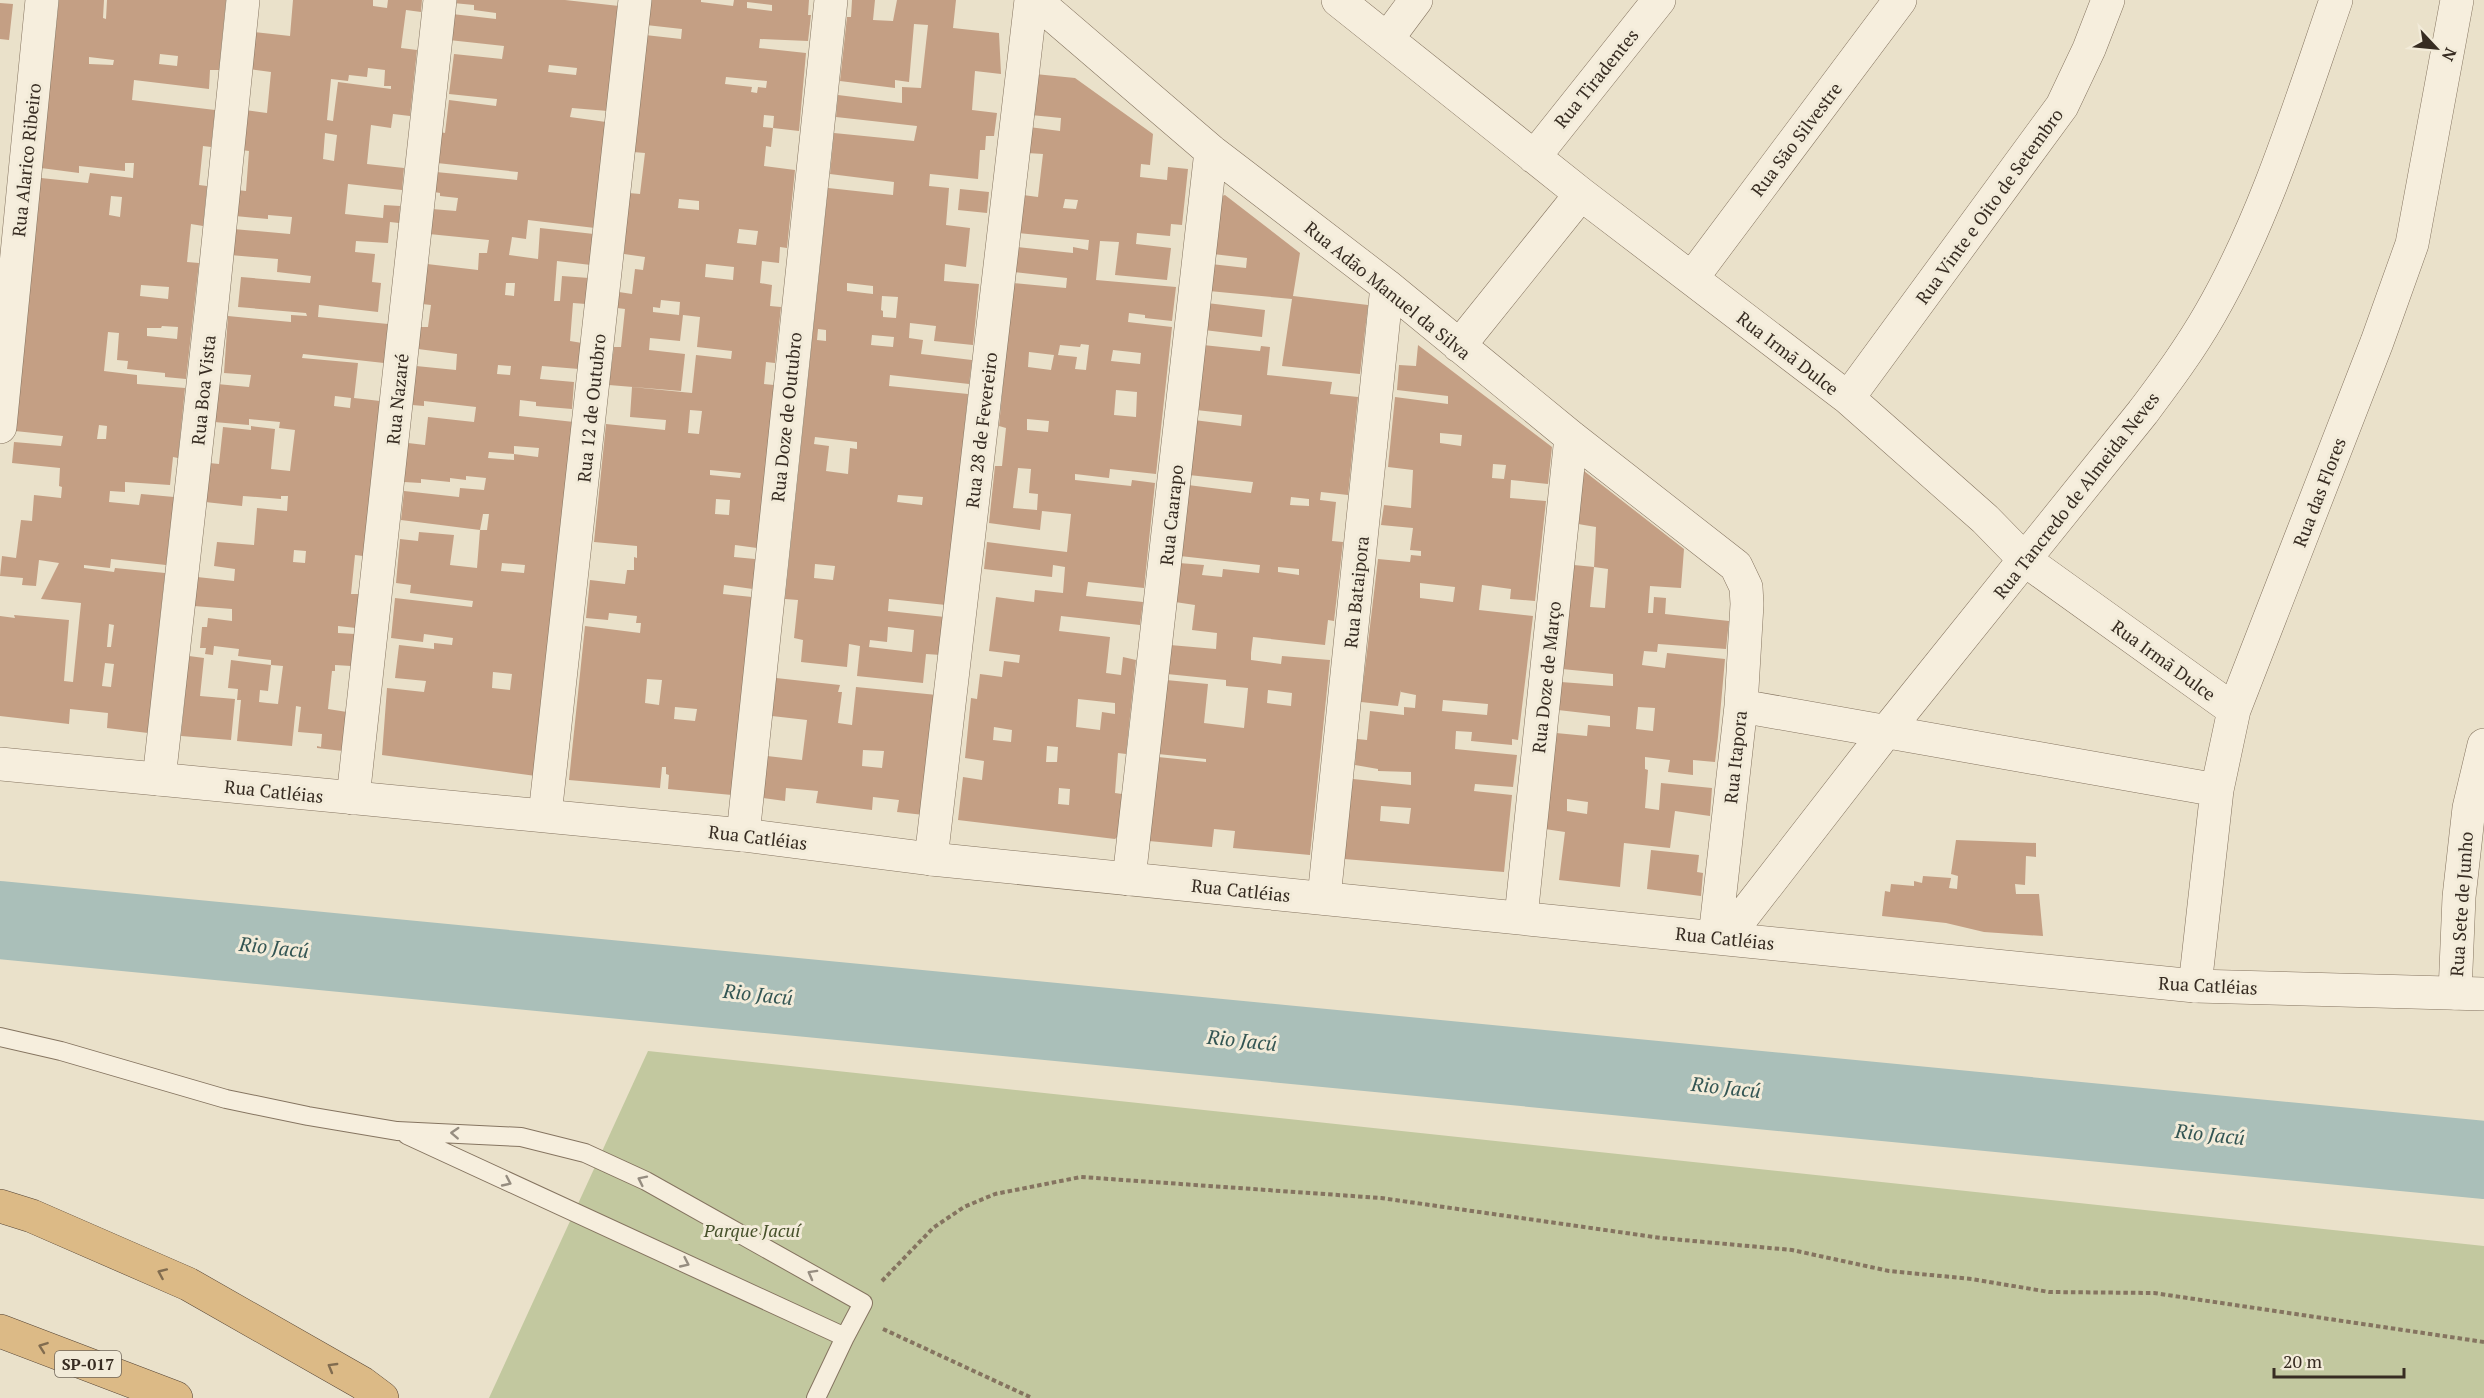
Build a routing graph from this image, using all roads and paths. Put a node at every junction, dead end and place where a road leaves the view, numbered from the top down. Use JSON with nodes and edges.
{"nodes":[{"id":1,"x":42,"y":0,"type":"edge"},
{"id":2,"x":243,"y":0,"type":"edge"},
{"id":3,"x":440,"y":0,"type":"edge"},
{"id":4,"x":635,"y":0,"type":"edge"},
{"id":5,"x":831,"y":0,"type":"edge"},
{"id":6,"x":1033,"y":0,"type":"edge"},
{"id":7,"x":1338,"y":0,"type":"edge"},
{"id":8,"x":1416,"y":0,"type":"edge"},
{"id":9,"x":1659,"y":0,"type":"edge"},
{"id":10,"x":1900,"y":0,"type":"edge"},
{"id":11,"x":2108,"y":0,"type":"edge"},
{"id":12,"x":2337,"y":0,"type":"edge"},
{"id":13,"x":2457,"y":0,"type":"edge"},
{"id":14,"x":1387,"y":39,"type":"junction"},
{"id":15,"x":1211,"y":151,"type":"junction"},
{"id":16,"x":1534,"y":157,"type":"junction"},
{"id":17,"x":1581,"y":194,"type":"junction"},
{"id":18,"x":1692,"y":278,"type":"junction"},
{"id":19,"x":1387,"y":286,"type":"junction"},
{"id":20,"x":1459,"y":346,"type":"junction"},
{"id":21,"x":1848,"y":398,"type":"junction"},
{"id":22,"x":0,"y":427,"type":"edge"},
{"id":23,"x":1571,"y":437,"type":"junction"},
{"id":24,"x":2025,"y":560,"type":"junction"},
{"id":25,"x":1743,"y":577,"type":"joint"},
{"id":26,"x":1741,"y":706,"type":"junction"},
{"id":27,"x":2234,"y":710,"type":"junction"},
{"id":28,"x":1885,"y":733,"type":"junction"},
{"id":29,"x":2484,"y":745,"type":"edge"},
{"id":30,"x":0,"y":764,"type":"edge"},
{"id":31,"x":159,"y":779,"type":"junction"},
{"id":32,"x":2217,"y":790,"type":"junction"},
{"id":33,"x":353,"y":798,"type":"junction"},
{"id":34,"x":545,"y":815,"type":"junction"},
{"id":35,"x":742,"y":835,"type":"junction"},
{"id":36,"x":931,"y":859,"type":"junction"},
{"id":37,"x":1129,"y":879,"type":"junction"},
{"id":38,"x":1324,"y":898,"type":"junction"},
{"id":39,"x":1521,"y":917,"type":"junction"},
{"id":40,"x":1720,"y":938,"type":"junction"},
{"id":41,"x":2195,"y":986,"type":"junction"},
{"id":42,"x":2469,"y":993,"type":"edge"},
{"id":43,"x":0,"y":1037,"type":"edge"},
{"id":44,"x":397,"y":1131,"type":"junction"},
{"id":45,"x":0,"y":1206,"type":"edge"},
{"id":46,"x":860,"y":1310,"type":"junction"},
{"id":47,"x":0,"y":1331,"type":"edge"},
{"id":48,"x":844,"y":1336,"type":"junction"},
{"id":49,"x":2484,"y":1342,"type":"edge"},
{"id":50,"x":176,"y":1398,"type":"edge"},
{"id":51,"x":382,"y":1398,"type":"edge"},
{"id":52,"x":816,"y":1398,"type":"edge"},
{"id":53,"x":1032,"y":1398,"type":"edge"}],
"edges":[{"from":1,"to":22,"type":"street","name":"Rua Alarico Ribeiro"},
{"from":2,"to":31,"type":"street","name":"Rua Boa Vista"},
{"from":3,"to":33,"type":"street","name":"Rua Nazaré"},
{"from":4,"to":34,"type":"street","name":"Rua 12 de Outubro"},
{"from":5,"to":35,"type":"street","name":"Rua Doze de Outubro"},
{"from":6,"to":15,"type":"street","name":"Rua Adão Manuel da Silva"},
{"from":6,"to":36,"type":"street","name":"Rua 28 de Fevereiro"},
{"from":7,"to":14,"type":"street","name":"Rua Irmã Dulce"},
{"from":8,"to":14,"type":"street"},
{"from":9,"to":16,"type":"street","name":"Rua Tiradentes"},
{"from":10,"to":18,"type":"street","name":"Rua São Silvestre"},
{"from":11,"to":21,"type":"street","name":"Rua Vinte e Oito de Setembro"},
{"from":12,"to":24,"type":"street","name":"Rua Tancredo de Almeida Neves"},
{"from":13,"to":27,"type":"street","name":"Rua das Flores"},
{"from":14,"to":16,"type":"street","name":"Rua Irmã Dulce"},
{"from":15,"to":19,"type":"street","name":"Rua Adão Manuel da Silva"},
{"from":15,"to":37,"type":"street","name":"Rua Caarapo"},
{"from":16,"to":17,"type":"street","name":"Rua Irmã Dulce"},
{"from":17,"to":18,"type":"street","name":"Rua Irmã Dulce"},
{"from":17,"to":20,"type":"street"},
{"from":18,"to":21,"type":"street","name":"Rua Irmã Dulce"},
{"from":19,"to":20,"type":"street","name":"Rua Adão Manuel da Silva"},
{"from":19,"to":38,"type":"street","name":"Rua Bataipora"},
{"from":20,"to":23,"type":"street","name":"Rua Adão Manuel da Silva"},
{"from":21,"to":24,"type":"street","name":"Rua Irmã Dulce"},
{"from":23,"to":25,"type":"street","name":"Rua Adão Manuel da Silva"},
{"from":23,"to":39,"type":"street","name":"Rua Doze de Março"},
{"from":24,"to":27,"type":"street","name":"Rua Irmã Dulce"},
{"from":24,"to":28,"type":"street","name":"Rua Tancredo de Almeida Neves"},
{"from":25,"to":26,"type":"street","name":"Rua Itapora"},
{"from":26,"to":28,"type":"street"},
{"from":26,"to":40,"type":"street","name":"Rua Itapora"},
{"from":27,"to":32,"type":"street","name":"Rua das Flores"},
{"from":28,"to":32,"type":"street"},
{"from":28,"to":40,"type":"street","name":"Rua Tancredo de Almeida Neves"},
{"from":29,"to":42,"type":"street","name":"Rua Sete de Junho"},
{"from":30,"to":31,"type":"street","name":"Rua Catléias"},
{"from":31,"to":33,"type":"street","name":"Rua Catléias"},
{"from":32,"to":41,"type":"street","name":"Rua das Flores"},
{"from":33,"to":34,"type":"street","name":"Rua Catléias"},
{"from":34,"to":35,"type":"street","name":"Rua Catléias"},
{"from":35,"to":36,"type":"street","name":"Rua Catléias"},
{"from":36,"to":37,"type":"street","name":"Rua Catléias"},
{"from":37,"to":38,"type":"street","name":"Rua Catléias"},
{"from":38,"to":39,"type":"street","name":"Rua Catléias"},
{"from":39,"to":40,"type":"street","name":"Rua Catléias"},
{"from":40,"to":41,"type":"street","name":"Rua Catléias"},
{"from":41,"to":42,"type":"street","name":"Rua Catléias"},
{"from":43,"to":44,"type":"lane"},
{"from":46,"to":44,"type":"lane","one_way":true},
{"from":44,"to":48,"type":"lane","one_way":true},
{"from":51,"to":45,"type":"highway","one_way":true},
{"from":46,"to":48,"type":"lane"},
{"from":46,"to":49,"type":"path"},
{"from":46,"to":53,"type":"path"},
{"from":50,"to":47,"type":"highway","number":"SP-017","one_way":true},
{"from":48,"to":52,"type":"lane"}]}
